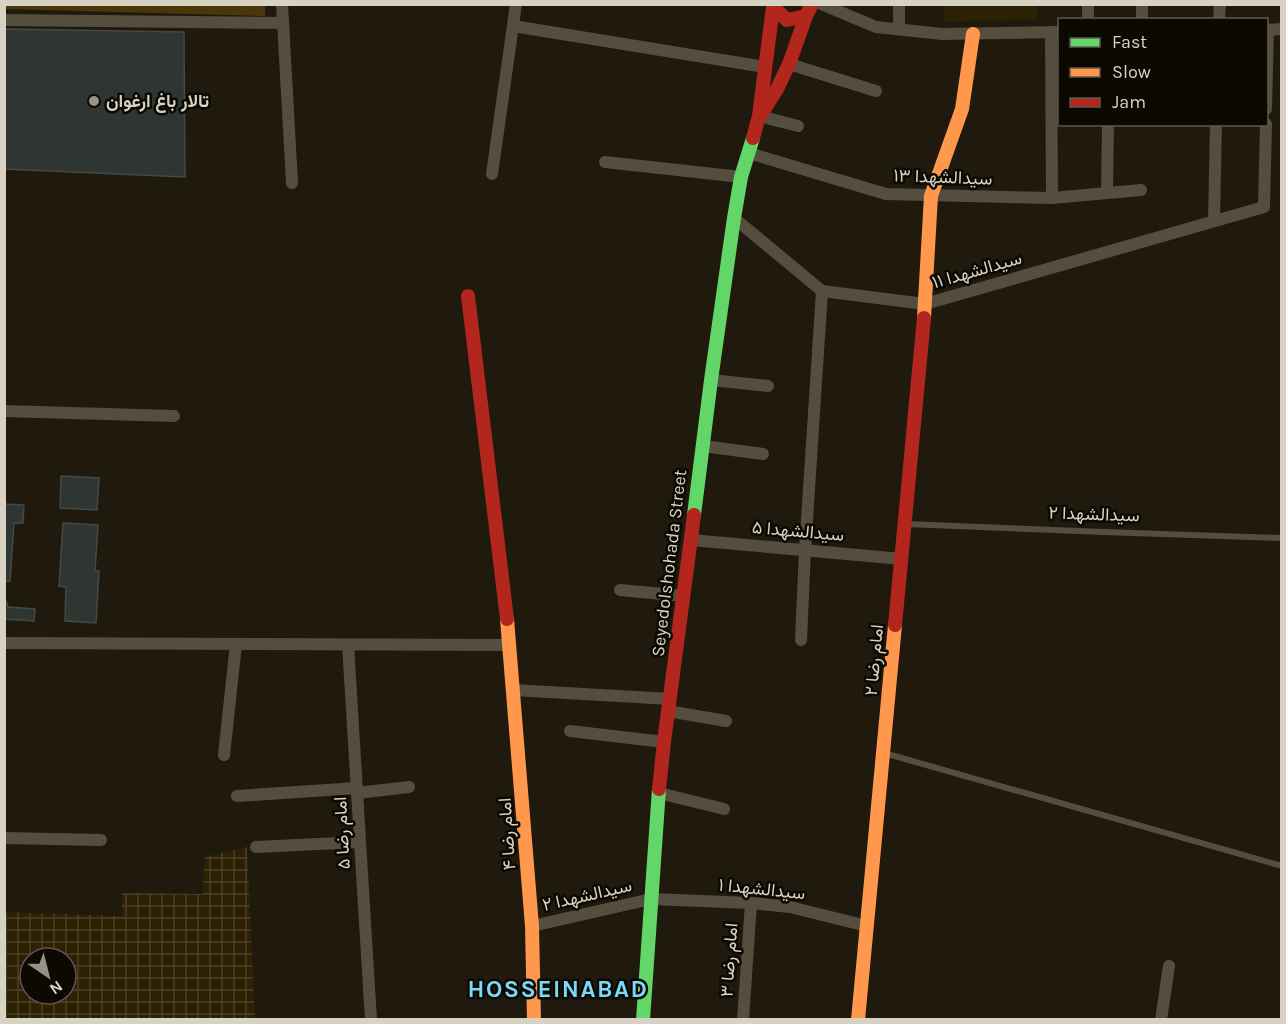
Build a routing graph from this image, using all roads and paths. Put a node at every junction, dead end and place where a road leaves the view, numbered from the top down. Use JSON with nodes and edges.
{"nodes":[{"id":1,"x":282,"y":4,"type":"edge"},
{"id":2,"x":516,"y":4,"type":"edge"},
{"id":3,"x":821,"y":4,"type":"edge"},
{"id":4,"x":899,"y":4,"type":"edge"},
{"id":5,"x":773,"y":6,"type":"edge"},
{"id":6,"x":809,"y":10,"type":"edge"},
{"id":7,"x":4,"y":20,"type":"edge"},
{"id":8,"x":283,"y":23,"type":"junction"},
{"id":9,"x":513,"y":26,"type":"junction"},
{"id":10,"x":898,"y":29,"type":"junction"},
{"id":11,"x":1055,"y":32,"type":"edge"},
{"id":12,"x":973,"y":34,"type":"junction"},
{"id":13,"x":789,"y":64,"type":"junction"},
{"id":14,"x":765,"y":67,"type":"junction"},
{"id":15,"x":876,"y":91,"type":"dead end"},
{"id":16,"x":759,"y":116,"type":"junction"},
{"id":17,"x":798,"y":126,"type":"dead end"},
{"id":18,"x":1108,"y":126,"type":"edge"},
{"id":19,"x":1216,"y":126,"type":"edge"},
{"id":20,"x":1266,"y":126,"type":"edge"},
{"id":21,"x":749,"y":153,"type":"junction"},
{"id":22,"x":605,"y":162,"type":"dead end"},
{"id":23,"x":492,"y":174,"type":"dead end"},
{"id":24,"x":741,"y":177,"type":"junction"},
{"id":25,"x":292,"y":183,"type":"dead end"},
{"id":26,"x":1141,"y":190,"type":"dead end"},
{"id":27,"x":1107,"y":193,"type":"junction"},
{"id":28,"x":931,"y":196,"type":"junction"},
{"id":29,"x":1052,"y":198,"type":"junction"},
{"id":30,"x":734,"y":218,"type":"junction"},
{"id":31,"x":1214,"y":220,"type":"junction"},
{"id":32,"x":822,"y":291,"type":"junction"},
{"id":33,"x":468,"y":296,"type":"dead end"},
{"id":34,"x":926,"y":304,"type":"junction"},
{"id":35,"x":711,"y":380,"type":"junction"},
{"id":36,"x":768,"y":386,"type":"dead end"},
{"id":37,"x":4,"y":411,"type":"edge"},
{"id":38,"x":174,"y":416,"type":"dead end"},
{"id":39,"x":703,"y":446,"type":"junction"},
{"id":40,"x":763,"y":454,"type":"dead end"},
{"id":41,"x":905,"y":524,"type":"junction"},
{"id":42,"x":1281,"y":538,"type":"edge"},
{"id":43,"x":691,"y":540,"type":"junction"},
{"id":44,"x":805,"y":550,"type":"junction"},
{"id":45,"x":902,"y":559,"type":"junction"},
{"id":46,"x":620,"y":590,"type":"dead end"},
{"id":47,"x":684,"y":596,"type":"junction"},
{"id":48,"x":801,"y":640,"type":"dead end"},
{"id":49,"x":4,"y":643,"type":"edge"},
{"id":50,"x":236,"y":644,"type":"junction"},
{"id":51,"x":348,"y":645,"type":"junction"},
{"id":52,"x":510,"y":645,"type":"junction"},
{"id":53,"x":514,"y":690,"type":"junction"},
{"id":54,"x":669,"y":705,"type":"junction"},
{"id":55,"x":726,"y":721,"type":"dead end"},
{"id":56,"x":570,"y":732,"type":"dead end"},
{"id":57,"x":664,"y":741,"type":"junction"},
{"id":58,"x":884,"y":753,"type":"junction"},
{"id":59,"x":224,"y":755,"type":"dead end"},
{"id":60,"x":409,"y":787,"type":"dead end"},
{"id":61,"x":357,"y":790,"type":"junction"},
{"id":62,"x":659,"y":793,"type":"junction"},
{"id":63,"x":237,"y":796,"type":"dead end"},
{"id":64,"x":724,"y":809,"type":"dead end"},
{"id":65,"x":4,"y":838,"type":"edge"},
{"id":66,"x":101,"y":840,"type":"dead end"},
{"id":67,"x":360,"y":842,"type":"junction"},
{"id":68,"x":256,"y":847,"type":"dead end"},
{"id":69,"x":1281,"y":866,"type":"edge"},
{"id":70,"x":651,"y":899,"type":"junction"},
{"id":71,"x":751,"y":903,"type":"junction"},
{"id":72,"x":532,"y":926,"type":"junction"},
{"id":73,"x":867,"y":926,"type":"junction"},
{"id":74,"x":1169,"y":966,"type":"dead end"},
{"id":75,"x":371,"y":1020,"type":"edge"},
{"id":76,"x":534,"y":1020,"type":"edge"},
{"id":77,"x":643,"y":1020,"type":"edge"},
{"id":78,"x":743,"y":1020,"type":"edge"},
{"id":79,"x":858,"y":1020,"type":"edge"},
{"id":80,"x":1161,"y":1020,"type":"edge"}],
"edges":[{"from":1,"to":8,"type":"street"},
{"from":2,"to":9,"type":"street"},
{"from":3,"to":10,"type":"street"},
{"from":4,"to":10,"type":"street"},
{"from":5,"to":6,"type":"street"},
{"from":5,"to":14,"type":"street"},
{"from":6,"to":13,"type":"street"},
{"from":7,"to":8,"type":"street"},
{"from":8,"to":25,"type":"street"},
{"from":9,"to":14,"type":"street"},
{"from":9,"to":23,"type":"street"},
{"from":10,"to":12,"type":"street"},
{"from":11,"to":12,"type":"street"},
{"from":11,"to":29,"type":"street"},
{"from":12,"to":28,"type":"street","name":"امام رضا ۲"},
{"from":13,"to":15,"type":"street"},
{"from":13,"to":16,"type":"street"},
{"from":14,"to":16,"type":"street"},
{"from":16,"to":17,"type":"street"},
{"from":16,"to":21,"type":"street","name":"Seyedolshohada Street"},
{"from":18,"to":27,"type":"street"},
{"from":19,"to":31,"type":"street"},
{"from":20,"to":31,"type":"street","name":"سیدالشهدا ۱۱"},
{"from":21,"to":24,"type":"street","name":"Seyedolshohada Street"},
{"from":21,"to":28,"type":"street","name":"سیدالشهدا ۱۳"},
{"from":22,"to":24,"type":"street"},
{"from":24,"to":30,"type":"street","name":"Seyedolshohada Street"},
{"from":26,"to":27,"type":"street","name":"سیدالشهدا ۱۳"},
{"from":27,"to":29,"type":"street","name":"سیدالشهدا ۱۳"},
{"from":28,"to":29,"type":"street","name":"سیدالشهدا ۱۳"},
{"from":28,"to":34,"type":"street","name":"امام رضا ۲"},
{"from":30,"to":32,"type":"street"},
{"from":30,"to":35,"type":"street","name":"Seyedolshohada Street"},
{"from":31,"to":34,"type":"street","name":"سیدالشهدا ۱۱"},
{"from":32,"to":34,"type":"street","name":"سیدالشهدا ۱۱"},
{"from":32,"to":44,"type":"street"},
{"from":33,"to":52,"type":"street","name":"امام رضا ۴"},
{"from":34,"to":41,"type":"street","name":"امام رضا ۲"},
{"from":35,"to":36,"type":"street"},
{"from":35,"to":39,"type":"street","name":"Seyedolshohada Street"},
{"from":37,"to":38,"type":"street"},
{"from":39,"to":40,"type":"street"},
{"from":39,"to":43,"type":"street","name":"Seyedolshohada Street"},
{"from":41,"to":42,"type":"lane","name":"سیدالشهدا ۲"},
{"from":41,"to":45,"type":"street","name":"امام رضا ۲"},
{"from":43,"to":44,"type":"street","name":"سیدالشهدا ۵"},
{"from":43,"to":47,"type":"street","name":"Seyedolshohada Street"},
{"from":44,"to":45,"type":"street","name":"سیدالشهدا ۵"},
{"from":44,"to":48,"type":"street"},
{"from":45,"to":58,"type":"street","name":"امام رضا ۲"},
{"from":46,"to":47,"type":"street"},
{"from":47,"to":54,"type":"street","name":"Seyedolshohada Street"},
{"from":49,"to":50,"type":"street"},
{"from":50,"to":51,"type":"street"},
{"from":50,"to":59,"type":"street"},
{"from":51,"to":52,"type":"street"},
{"from":51,"to":61,"type":"street","name":"امام رضا ۵"},
{"from":52,"to":53,"type":"street","name":"امام رضا ۴"},
{"from":53,"to":54,"type":"street"},
{"from":53,"to":72,"type":"street","name":"امام رضا ۴"},
{"from":54,"to":55,"type":"street"},
{"from":54,"to":57,"type":"street","name":"Seyedolshohada Street"},
{"from":56,"to":57,"type":"street"},
{"from":57,"to":62,"type":"street","name":"Seyedolshohada Street"},
{"from":58,"to":69,"type":"lane"},
{"from":58,"to":73,"type":"street","name":"امام رضا ۲"},
{"from":60,"to":61,"type":"street"},
{"from":61,"to":63,"type":"street"},
{"from":61,"to":67,"type":"street","name":"امام رضا ۵"},
{"from":62,"to":64,"type":"street"},
{"from":62,"to":70,"type":"street","name":"Seyedolshohada Street"},
{"from":65,"to":66,"type":"street"},
{"from":67,"to":68,"type":"street"},
{"from":67,"to":75,"type":"street","name":"امام رضا ۵"},
{"from":70,"to":71,"type":"street","name":"سیدالشهدا ۱"},
{"from":70,"to":72,"type":"street","name":"سیدالشهدا ۲"},
{"from":70,"to":77,"type":"street","name":"Seyedolshohada Street"},
{"from":71,"to":73,"type":"street","name":"سیدالشهدا ۱"},
{"from":71,"to":78,"type":"street","name":"امام رضا ۳"},
{"from":72,"to":76,"type":"street","name":"امام رضا ۴"},
{"from":73,"to":79,"type":"street","name":"امام رضا ۲"},
{"from":74,"to":80,"type":"street"}]}
